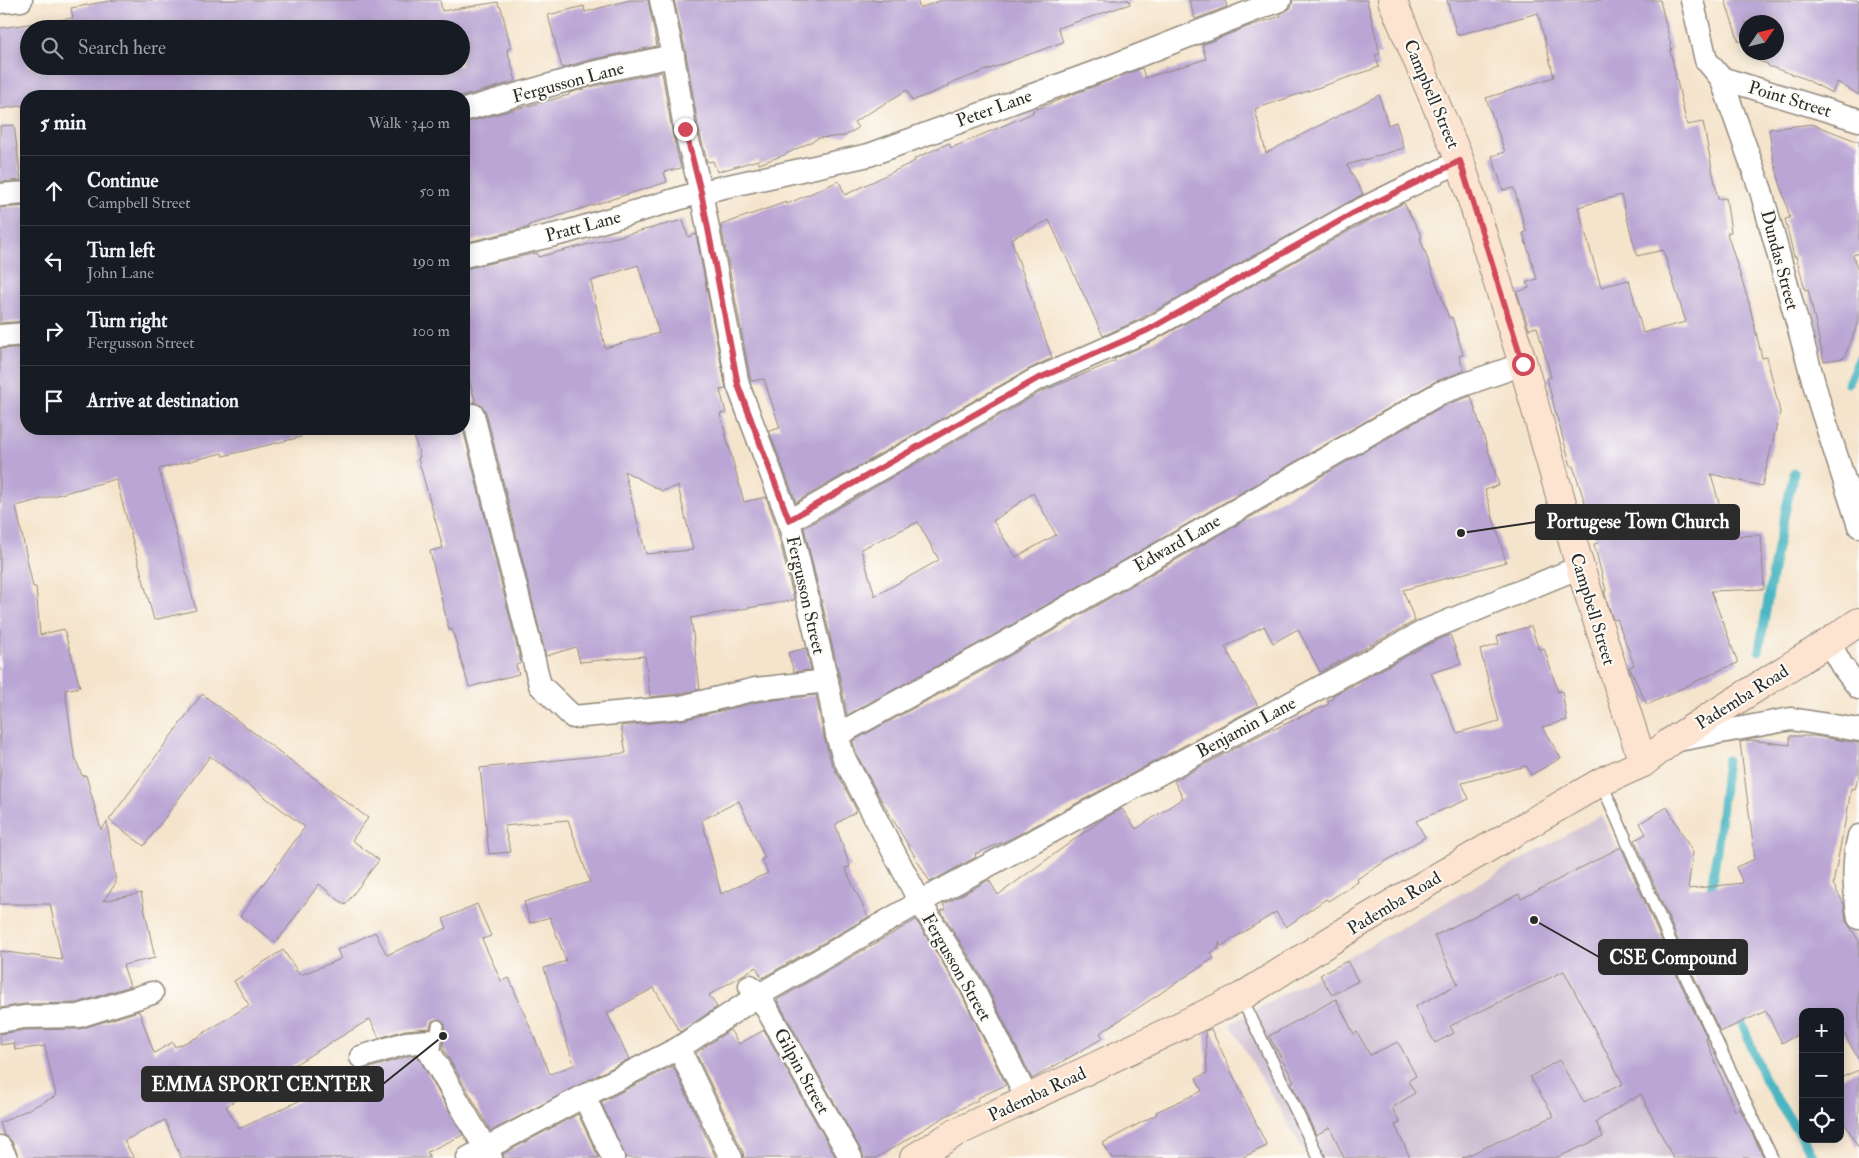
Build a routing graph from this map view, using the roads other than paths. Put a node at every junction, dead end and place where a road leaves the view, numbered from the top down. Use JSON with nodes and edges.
{"nodes":[{"id":1,"x":21,"y":0,"type":"edge"},
{"id":2,"x":661,"y":0,"type":"edge"},
{"id":3,"x":1280,"y":0,"type":"edge"},
{"id":4,"x":1392,"y":0,"type":"edge"},
{"id":5,"x":1692,"y":0,"type":"edge"},
{"id":6,"x":0,"y":2,"type":"edge"},
{"id":7,"x":673,"y":56,"type":"junction"},
{"id":8,"x":1721,"y":78,"type":"junction"},
{"id":9,"x":470,"y":108,"type":"edge"},
{"id":10,"x":1859,"y":120,"type":"edge"},
{"id":11,"x":1460,"y":161,"type":"junction"},
{"id":12,"x":701,"y":192,"type":"junction"},
{"id":13,"x":20,"y":193,"type":"edge"},
{"id":14,"x":0,"y":195,"type":"edge"},
{"id":15,"x":470,"y":255,"type":"edge"},
{"id":16,"x":20,"y":334,"type":"edge"},
{"id":17,"x":0,"y":336,"type":"edge"},
{"id":18,"x":1523,"y":364,"type":"junction"},
{"id":19,"x":473,"y":415,"type":"dead end"},
{"id":20,"x":789,"y":520,"type":"junction"},
{"id":21,"x":1859,"y":526,"type":"edge"},
{"id":22,"x":1580,"y":567,"type":"junction"},
{"id":23,"x":1859,"y":622,"type":"edge"},
{"id":24,"x":1829,"y":642,"type":"junction"},
{"id":25,"x":827,"y":681,"type":"junction"},
{"id":26,"x":1859,"y":688,"type":"edge"},
{"id":27,"x":1859,"y":730,"type":"edge"},
{"id":28,"x":837,"y":735,"type":"junction"},
{"id":29,"x":1670,"y":742,"type":"junction"},
{"id":30,"x":1642,"y":763,"type":"junction"},
{"id":31,"x":1601,"y":782,"type":"junction"},
{"id":32,"x":1859,"y":836,"type":"edge"},
{"id":33,"x":920,"y":902,"type":"junction"},
{"id":34,"x":1859,"y":918,"type":"edge"},
{"id":35,"x":754,"y":990,"type":"junction"},
{"id":36,"x":152,"y":993,"type":"dead end"},
{"id":37,"x":1241,"y":997,"type":"junction"},
{"id":38,"x":0,"y":1021,"type":"edge"},
{"id":39,"x":679,"y":1048,"type":"junction"},
{"id":40,"x":361,"y":1057,"type":"dead end"},
{"id":41,"x":584,"y":1096,"type":"junction"},
{"id":42,"x":1027,"y":1098,"type":"junction"},
{"id":43,"x":0,"y":1146,"type":"edge"},
{"id":44,"x":482,"y":1155,"type":"edge"},
{"id":45,"x":6,"y":1158,"type":"edge"},
{"id":46,"x":613,"y":1158,"type":"edge"},
{"id":47,"x":731,"y":1158,"type":"edge"},
{"id":48,"x":851,"y":1158,"type":"edge"},
{"id":49,"x":914,"y":1158,"type":"edge"},
{"id":50,"x":1319,"y":1158,"type":"edge"},
{"id":51,"x":1772,"y":1158,"type":"edge"}],
"edges":[{"from":1,"to":6,"type":"street"},
{"from":2,"to":7,"type":"street","name":"Fergusson Street"},
{"from":3,"to":12,"type":"street","name":"Peter Lane"},
{"from":4,"to":11,"type":"main road","name":"Campbell Street"},
{"from":5,"to":8,"type":"street","name":"Dundas Street"},
{"from":7,"to":9,"type":"street","name":"Fergusson Lane"},
{"from":7,"to":12,"type":"street","name":"Fergusson Street"},
{"from":8,"to":10,"type":"street","name":"Point Street"},
{"from":8,"to":21,"type":"street","name":"Dundas Street"},
{"from":11,"to":18,"type":"main road","name":"Campbell Street"},
{"from":11,"to":20,"type":"street"},
{"from":12,"to":15,"type":"street","name":"Pratt Lane"},
{"from":12,"to":20,"type":"street","name":"Fergusson Street"},
{"from":13,"to":14,"type":"street"},
{"from":16,"to":17,"type":"street"},
{"from":18,"to":22,"type":"main road","name":"Campbell Street"},
{"from":18,"to":28,"type":"street","name":"Edward Lane"},
{"from":19,"to":25,"type":"street"},
{"from":20,"to":25,"type":"street","name":"Fergusson Street"},
{"from":22,"to":30,"type":"main road","name":"Campbell Street"},
{"from":22,"to":33,"type":"street","name":"Benjamin Lane"},
{"from":23,"to":24,"type":"main road","name":"Pademba Road"},
{"from":24,"to":26,"type":"street"},
{"from":24,"to":29,"type":"main road","name":"Pademba Road"},
{"from":25,"to":28,"type":"street","name":"Fergusson Street"},
{"from":27,"to":29,"type":"street"},
{"from":28,"to":33,"type":"street","name":"Fergusson Street"},
{"from":29,"to":30,"type":"main road","name":"Pademba Road"},
{"from":30,"to":31,"type":"main road","name":"Pademba Road"},
{"from":31,"to":37,"type":"main road","name":"Pademba Road"},
{"from":31,"to":51,"type":"lane"},
{"from":32,"to":34,"type":"street"},
{"from":33,"to":35,"type":"street","name":"Benjamin Lane"},
{"from":33,"to":42,"type":"street","name":"Fergusson Street"},
{"from":35,"to":39,"type":"street","name":"Benjamin Lane"},
{"from":35,"to":48,"type":"street","name":"Gilpin Street"},
{"from":36,"to":38,"type":"street"},
{"from":37,"to":42,"type":"main road","name":"Pademba Road"},
{"from":37,"to":50,"type":"lane"},
{"from":39,"to":41,"type":"street","name":"Benjamin Lane"},
{"from":39,"to":47,"type":"street"},
{"from":40,"to":44,"type":"street"},
{"from":41,"to":44,"type":"street","name":"Benjamin Lane"},
{"from":41,"to":46,"type":"street"},
{"from":42,"to":49,"type":"main road","name":"Pademba Road"},
{"from":43,"to":45,"type":"street"}]}
